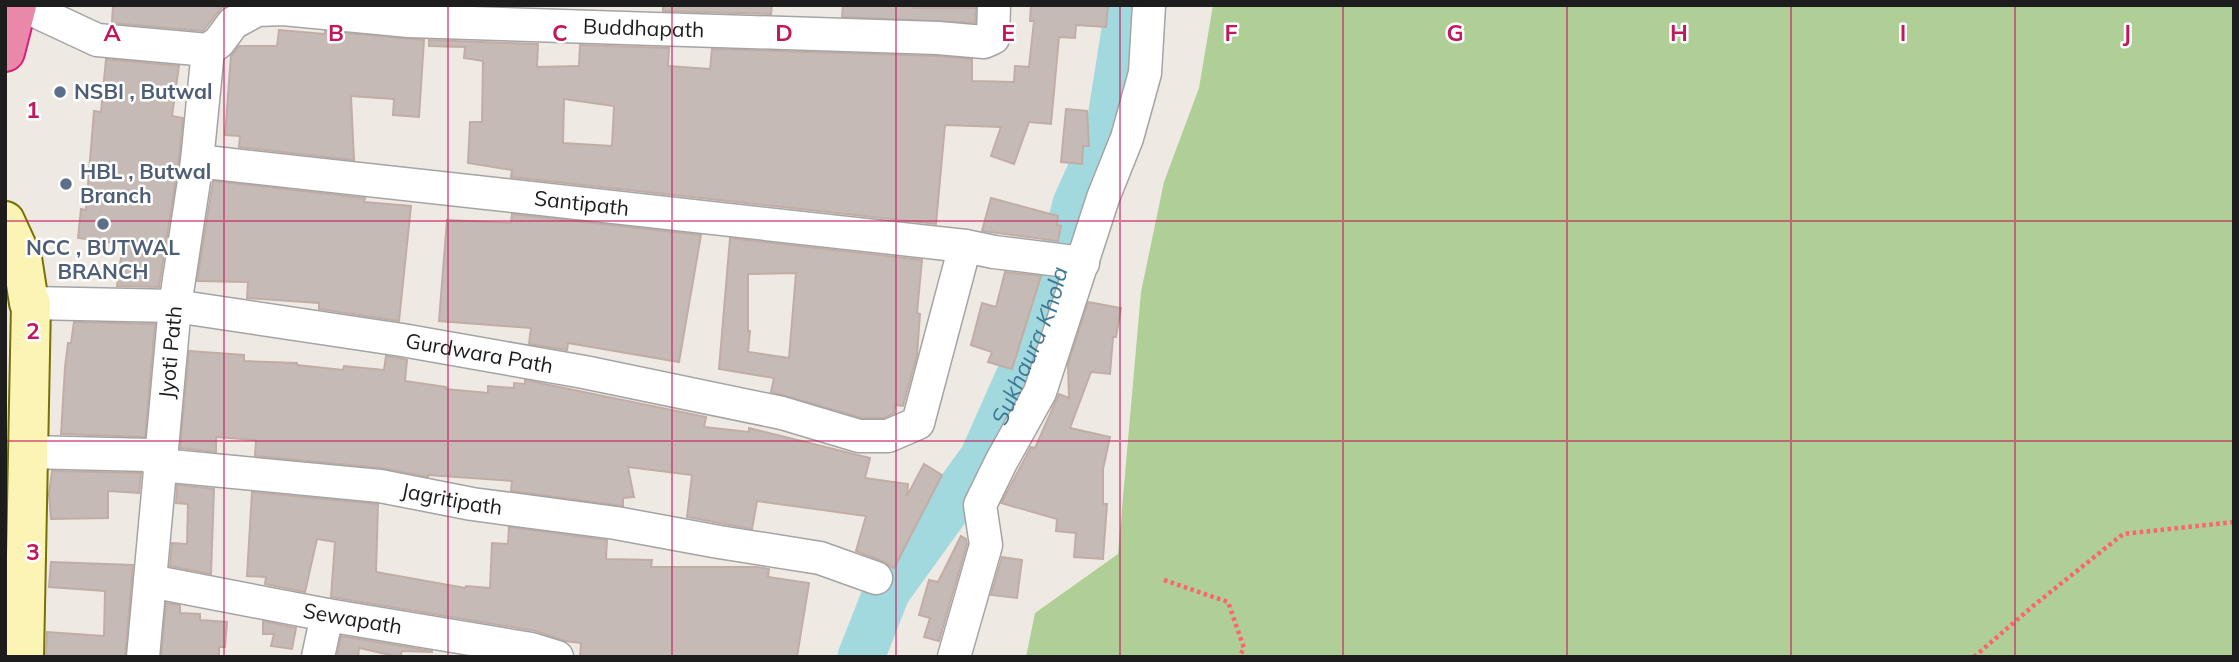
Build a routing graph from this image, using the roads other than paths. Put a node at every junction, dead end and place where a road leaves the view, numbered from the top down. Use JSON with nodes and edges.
{"nodes":[{"id":1,"x":19,"y":5,"type":"edge"},
{"id":2,"x":993,"y":5,"type":"edge"},
{"id":3,"x":1149,"y":5,"type":"edge"},
{"id":4,"x":208,"y":50,"type":"junction"},
{"id":5,"x":5,"y":51,"type":"edge"},
{"id":6,"x":197,"y":161,"type":"junction"},
{"id":7,"x":5,"y":221,"type":"edge"},
{"id":8,"x":965,"y":246,"type":"junction"},
{"id":9,"x":1083,"y":262,"type":"junction"},
{"id":10,"x":31,"y":303,"type":"junction"},
{"id":11,"x":175,"y":306,"type":"junction"},
{"id":12,"x":28,"y":452,"type":"junction"},
{"id":13,"x":160,"y":465,"type":"junction"},
{"id":14,"x":876,"y":578,"type":"dead end"},
{"id":15,"x":150,"y":582,"type":"junction"},
{"id":16,"x":327,"y":614,"type":"junction"},
{"id":17,"x":24,"y":657,"type":"edge"},
{"id":18,"x":143,"y":657,"type":"edge"},
{"id":19,"x":318,"y":657,"type":"edge"},
{"id":20,"x":557,"y":657,"type":"edge"},
{"id":21,"x":954,"y":657,"type":"edge"}],
"edges":[{"from":1,"to":4,"type":"street"},
{"from":1,"to":5,"type":"highway"},
{"from":2,"to":4,"type":"street","name":"Buddhapath"},
{"from":3,"to":9,"type":"street"},
{"from":4,"to":6,"type":"street","name":"Jyoti Path"},
{"from":6,"to":8,"type":"street","name":"Santipath"},
{"from":6,"to":11,"type":"street","name":"Jyoti Path"},
{"from":7,"to":10,"type":"street"},
{"from":8,"to":9,"type":"street","name":"Santipath"},
{"from":8,"to":11,"type":"street","name":"Gurdwara Path"},
{"from":9,"to":21,"type":"street"},
{"from":10,"to":11,"type":"street","name":"Gurdwara Path"},
{"from":10,"to":12,"type":"street"},
{"from":11,"to":13,"type":"street","name":"Jyoti Path"},
{"from":12,"to":13,"type":"street","name":"Jagritipath"},
{"from":12,"to":17,"type":"street"},
{"from":13,"to":14,"type":"street","name":"Jagritipath"},
{"from":13,"to":15,"type":"street","name":"Jyoti Path"},
{"from":15,"to":16,"type":"street","name":"Sewapath"},
{"from":15,"to":18,"type":"street","name":"Jyoti Path"},
{"from":16,"to":19,"type":"street"},
{"from":16,"to":20,"type":"street","name":"Sewapath"}]}
